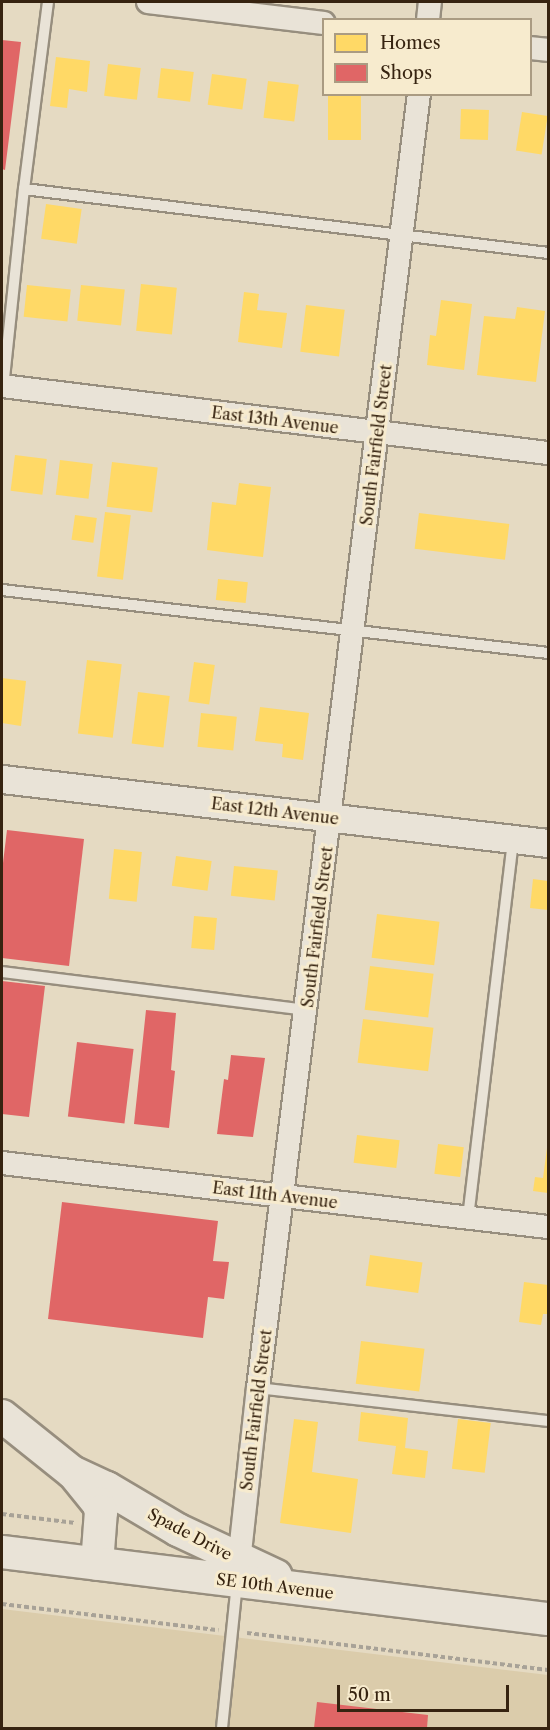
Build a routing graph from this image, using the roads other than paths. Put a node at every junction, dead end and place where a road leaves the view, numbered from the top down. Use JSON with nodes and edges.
{"nodes":[{"id":1,"x":48,"y":2,"type":"edge"},
{"id":2,"x":148,"y":2,"type":"edge"},
{"id":3,"x":430,"y":2,"type":"edge"},
{"id":4,"x":428,"y":18,"type":"edge"},
{"id":5,"x":322,"y":23,"type":"edge"},
{"id":6,"x":532,"y":48,"type":"edge"},
{"id":7,"x":549,"y":50,"type":"edge"},
{"id":8,"x":419,"y":96,"type":"edge"},
{"id":9,"x":24,"y":189,"type":"junction"},
{"id":10,"x":401,"y":237,"type":"junction"},
{"id":11,"x":549,"y":253,"type":"edge"},
{"id":12,"x":2,"y":390,"type":"edge"},
{"id":13,"x":377,"y":433,"type":"junction"},
{"id":14,"x":549,"y":453,"type":"edge"},
{"id":15,"x":2,"y":590,"type":"edge"},
{"id":16,"x":353,"y":629,"type":"junction"},
{"id":17,"x":549,"y":653,"type":"edge"},
{"id":18,"x":2,"y":779,"type":"edge"},
{"id":19,"x":330,"y":818,"type":"junction"},
{"id":20,"x":513,"y":839,"type":"junction"},
{"id":21,"x":549,"y":843,"type":"edge"},
{"id":22,"x":2,"y":972,"type":"edge"},
{"id":23,"x":306,"y":1010,"type":"junction"},
{"id":24,"x":2,"y":1163,"type":"edge"},
{"id":25,"x":283,"y":1196,"type":"junction"},
{"id":26,"x":468,"y":1218,"type":"junction"},
{"id":27,"x":549,"y":1227,"type":"edge"},
{"id":28,"x":258,"y":1388,"type":"junction"},
{"id":29,"x":2,"y":1416,"type":"edge"},
{"id":30,"x":549,"y":1421,"type":"edge"},
{"id":31,"x":72,"y":1472,"type":"junction"},
{"id":32,"x":2,"y":1552,"type":"edge"},
{"id":33,"x":97,"y":1564,"type":"junction"},
{"id":34,"x":238,"y":1571,"type":"junction"},
{"id":35,"x":310,"y":1591,"type":"joint"},
{"id":36,"x":549,"y":1619,"type":"edge"},
{"id":37,"x":222,"y":1728,"type":"edge"}],
"edges":[{"from":1,"to":9,"type":"lane"},
{"from":2,"to":5,"type":"street"},
{"from":3,"to":4,"type":"street"},
{"from":6,"to":7,"type":"street"},
{"from":8,"to":10,"type":"street","name":"South Fairfield Street"},
{"from":9,"to":10,"type":"lane"},
{"from":9,"to":12,"type":"lane"},
{"from":10,"to":11,"type":"lane"},
{"from":10,"to":13,"type":"street","name":"South Fairfield Street"},
{"from":12,"to":13,"type":"street","name":"East 13th Avenue"},
{"from":13,"to":14,"type":"street","name":"East 13th Avenue"},
{"from":13,"to":16,"type":"street","name":"South Fairfield Street"},
{"from":15,"to":16,"type":"lane"},
{"from":16,"to":17,"type":"lane"},
{"from":16,"to":19,"type":"street","name":"South Fairfield Street"},
{"from":18,"to":19,"type":"street","name":"East 12th Avenue"},
{"from":19,"to":20,"type":"street","name":"East 12th Avenue"},
{"from":19,"to":23,"type":"street","name":"South Fairfield Street"},
{"from":20,"to":21,"type":"street","name":"East 12th Avenue"},
{"from":20,"to":26,"type":"lane"},
{"from":22,"to":23,"type":"lane"},
{"from":23,"to":25,"type":"street","name":"South Fairfield Street"},
{"from":24,"to":25,"type":"street","name":"East 11th Avenue"},
{"from":25,"to":26,"type":"street","name":"East 11th Avenue"},
{"from":25,"to":28,"type":"street","name":"South Fairfield Street"},
{"from":26,"to":27,"type":"street","name":"East 11th Avenue"},
{"from":28,"to":30,"type":"lane"},
{"from":28,"to":34,"type":"street","name":"South Fairfield Street"},
{"from":29,"to":31,"type":"main road","name":"Spade Drive"},
{"from":31,"to":33,"type":"main road","name":"Spade Drive"},
{"from":31,"to":34,"type":"main road","name":"Spade Drive"},
{"from":32,"to":33,"type":"main road","name":"SE 10th Avenue"},
{"from":33,"to":34,"type":"main road","name":"SE 10th Avenue"},
{"from":34,"to":35,"type":"main road","name":"Spade Drive"},
{"from":34,"to":37,"type":"lane"},
{"from":35,"to":36,"type":"main road","name":"SE 10th Avenue"}]}
